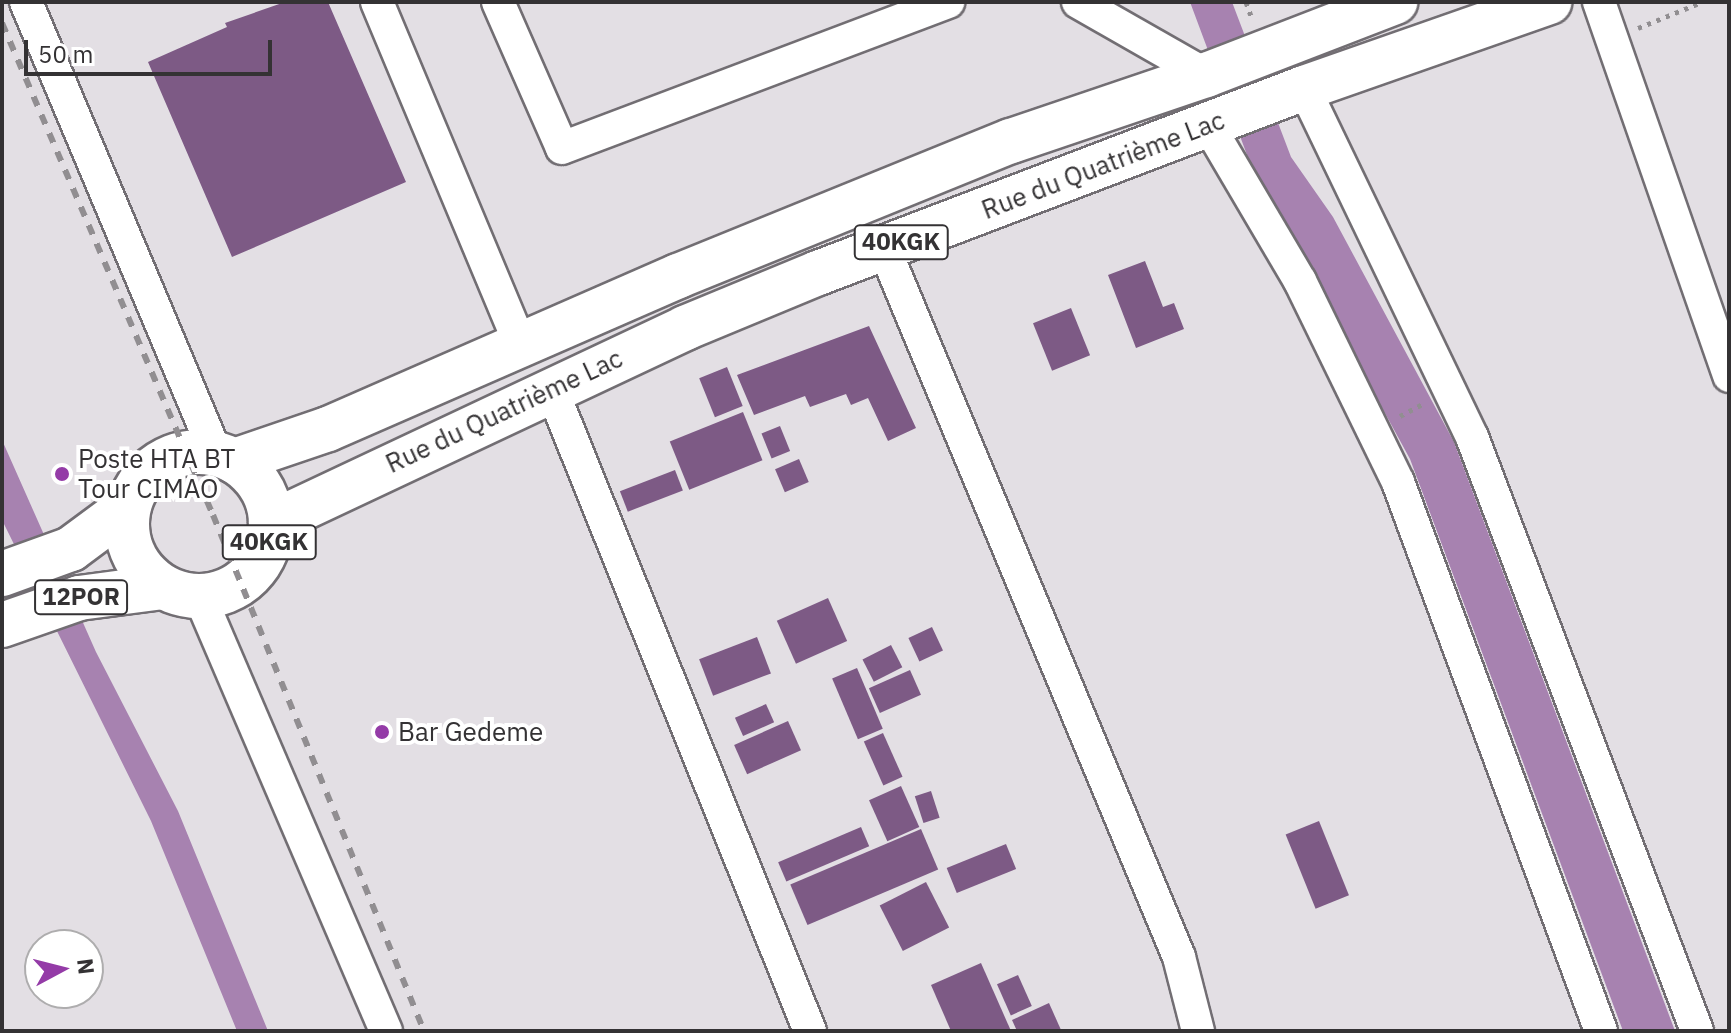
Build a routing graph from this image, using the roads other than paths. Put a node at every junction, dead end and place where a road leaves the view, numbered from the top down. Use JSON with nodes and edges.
{"nodes":[{"id":1,"x":26,"y":2,"type":"edge"},
{"id":2,"x":377,"y":2,"type":"edge"},
{"id":3,"x":498,"y":2,"type":"edge"},
{"id":4,"x":948,"y":2,"type":"edge"},
{"id":5,"x":1078,"y":2,"type":"edge"},
{"id":6,"x":1395,"y":2,"type":"edge"},
{"id":7,"x":1549,"y":2,"type":"edge"},
{"id":8,"x":1599,"y":2,"type":"edge"},
{"id":9,"x":1206,"y":75,"type":"junction"},
{"id":10,"x":1304,"y":88,"type":"junction"},
{"id":11,"x":1208,"y":125,"type":"junction"},
{"id":12,"x":884,"y":248,"type":"junction"},
{"id":13,"x":1720,"y":328,"type":"edge"},
{"id":14,"x":521,"y":347,"type":"junction"},
{"id":15,"x":1729,"y":376,"type":"edge"},
{"id":16,"x":552,"y":390,"type":"junction"},
{"id":17,"x":225,"y":457,"type":"junction"},
{"id":18,"x":129,"y":506,"type":"junction"},
{"id":19,"x":271,"y":523,"type":"junction"},
{"id":20,"x":2,"y":574,"type":"edge"},
{"id":21,"x":182,"y":592,"type":"junction"},
{"id":22,"x":2,"y":625,"type":"edge"},
{"id":23,"x":386,"y":1031,"type":"edge"},
{"id":24,"x":810,"y":1031,"type":"edge"},
{"id":25,"x":1198,"y":1031,"type":"edge"},
{"id":26,"x":1601,"y":1031,"type":"edge"},
{"id":27,"x":1697,"y":1031,"type":"edge"}],
"edges":[{"from":1,"to":17,"type":"street"},
{"from":2,"to":14,"type":"street"},
{"from":3,"to":4,"type":"street"},
{"from":5,"to":9,"type":"street"},
{"from":6,"to":9,"type":"main road","name":"Rue du Quatrième Lac","number":"40KGK"},
{"from":7,"to":10,"type":"main road","name":"Rue du Quatrième Lac","number":"40KGK"},
{"from":8,"to":13,"type":"street"},
{"from":9,"to":14,"type":"main road","name":"Rue du Quatrième Lac","number":"40KGK"},
{"from":10,"to":11,"type":"main road","name":"Rue du Quatrième Lac","number":"40KGK"},
{"from":10,"to":27,"type":"street"},
{"from":11,"to":12,"type":"main road","name":"Rue du Quatrième Lac","number":"40KGK"},
{"from":11,"to":26,"type":"street"},
{"from":12,"to":16,"type":"main road","name":"Rue du Quatrième Lac","number":"40KGK"},
{"from":12,"to":25,"type":"street"},
{"from":13,"to":15,"type":"street"},
{"from":14,"to":17,"type":"main road","name":"Rue du Quatrième Lac","number":"40KGK"},
{"from":16,"to":19,"type":"main road","name":"Rue du Quatrième Lac","number":"40KGK"},
{"from":16,"to":24,"type":"street"},
{"from":17,"to":18,"type":"main road","number":"40KGK"},
{"from":17,"to":19,"type":"main road","number":"40KGK"},
{"from":18,"to":20,"type":"main road","number":"12POR"},
{"from":18,"to":21,"type":"main road"},
{"from":19,"to":21,"type":"main road","number":"40KGK"},
{"from":21,"to":22,"type":"main road","number":"12POR"},
{"from":21,"to":23,"type":"street"}]}
